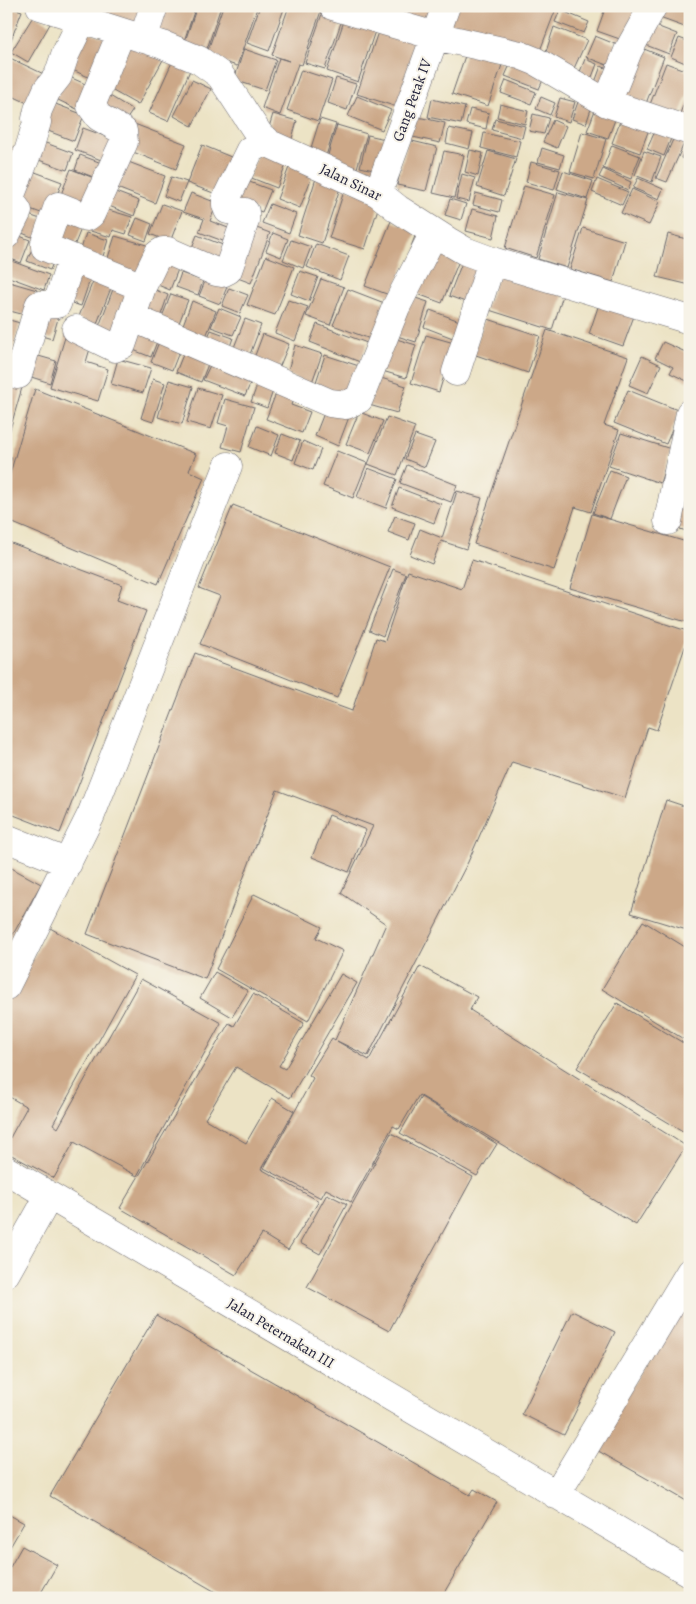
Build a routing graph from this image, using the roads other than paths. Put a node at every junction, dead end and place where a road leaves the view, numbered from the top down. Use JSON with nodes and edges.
{"nodes":[{"id":1,"x":40,"y":6,"type":"edge"},
{"id":2,"x":154,"y":6,"type":"edge"},
{"id":3,"x":333,"y":6,"type":"edge"},
{"id":4,"x":446,"y":6,"type":"edge"},
{"id":5,"x":653,"y":6,"type":"edge"},
{"id":6,"x":82,"y":20,"type":"junction"},
{"id":7,"x":132,"y":36,"type":"junction"},
{"id":8,"x":435,"y":36,"type":"junction"},
{"id":9,"x":607,"y":103,"type":"junction"},
{"id":10,"x":690,"y":131,"type":"edge"},
{"id":11,"x":266,"y":140,"type":"junction"},
{"id":12,"x":378,"y":193,"type":"junction"},
{"id":13,"x":434,"y":233,"type":"junction"},
{"id":14,"x":6,"y":236,"type":"edge"},
{"id":15,"x":72,"y":258,"type":"junction"},
{"id":16,"x":492,"y":261,"type":"junction"},
{"id":17,"x":142,"y":287,"type":"junction"},
{"id":18,"x":132,"y":317,"type":"junction"},
{"id":19,"x":690,"y":320,"type":"edge"},
{"id":20,"x":76,"y":329,"type":"dead end"},
{"id":21,"x":456,"y":372,"type":"dead end"},
{"id":22,"x":18,"y":375,"type":"dead end"},
{"id":23,"x":690,"y":413,"type":"edge"},
{"id":24,"x":228,"y":466,"type":"dead end"},
{"id":25,"x":668,"y":521,"type":"dead end"},
{"id":26,"x":6,"y":838,"type":"edge"},
{"id":27,"x":68,"y":863,"type":"junction"},
{"id":28,"x":6,"y":986,"type":"edge"},
{"id":29,"x":6,"y":1170,"type":"edge"},
{"id":30,"x":49,"y":1196,"type":"junction"},
{"id":31,"x":690,"y":1272,"type":"edge"},
{"id":32,"x":6,"y":1273,"type":"edge"},
{"id":33,"x":556,"y":1496,"type":"junction"},
{"id":34,"x":690,"y":1573,"type":"edge"}],
"edges":[{"from":1,"to":6,"type":"street","name":"Jalan Sinar"},
{"from":2,"to":7,"type":"street"},
{"from":3,"to":8,"type":"street"},
{"from":4,"to":8,"type":"street","name":"Gang Petak IV"},
{"from":5,"to":9,"type":"street"},
{"from":6,"to":7,"type":"street","name":"Jalan Sinar"},
{"from":6,"to":14,"type":"street"},
{"from":7,"to":11,"type":"street","name":"Jalan Sinar"},
{"from":7,"to":15,"type":"street"},
{"from":8,"to":9,"type":"street"},
{"from":8,"to":12,"type":"street","name":"Gang Petak IV"},
{"from":9,"to":10,"type":"street"},
{"from":11,"to":12,"type":"street","name":"Jalan Sinar"},
{"from":11,"to":17,"type":"street"},
{"from":12,"to":13,"type":"street","name":"Jalan Sinar"},
{"from":13,"to":16,"type":"street","name":"Jalan Sinar"},
{"from":13,"to":18,"type":"street"},
{"from":15,"to":17,"type":"street"},
{"from":15,"to":22,"type":"street"},
{"from":16,"to":19,"type":"street","name":"Jalan Sinar"},
{"from":16,"to":21,"type":"street"},
{"from":17,"to":18,"type":"street"},
{"from":18,"to":20,"type":"street"},
{"from":23,"to":25,"type":"street"},
{"from":24,"to":27,"type":"street"},
{"from":26,"to":27,"type":"street"},
{"from":27,"to":28,"type":"street"},
{"from":29,"to":30,"type":"street","name":"Jalan Peternakan III"},
{"from":30,"to":32,"type":"street"},
{"from":30,"to":33,"type":"street","name":"Jalan Peternakan III"},
{"from":31,"to":33,"type":"street"},
{"from":33,"to":34,"type":"street","name":"Jalan Peternakan III"}]}
